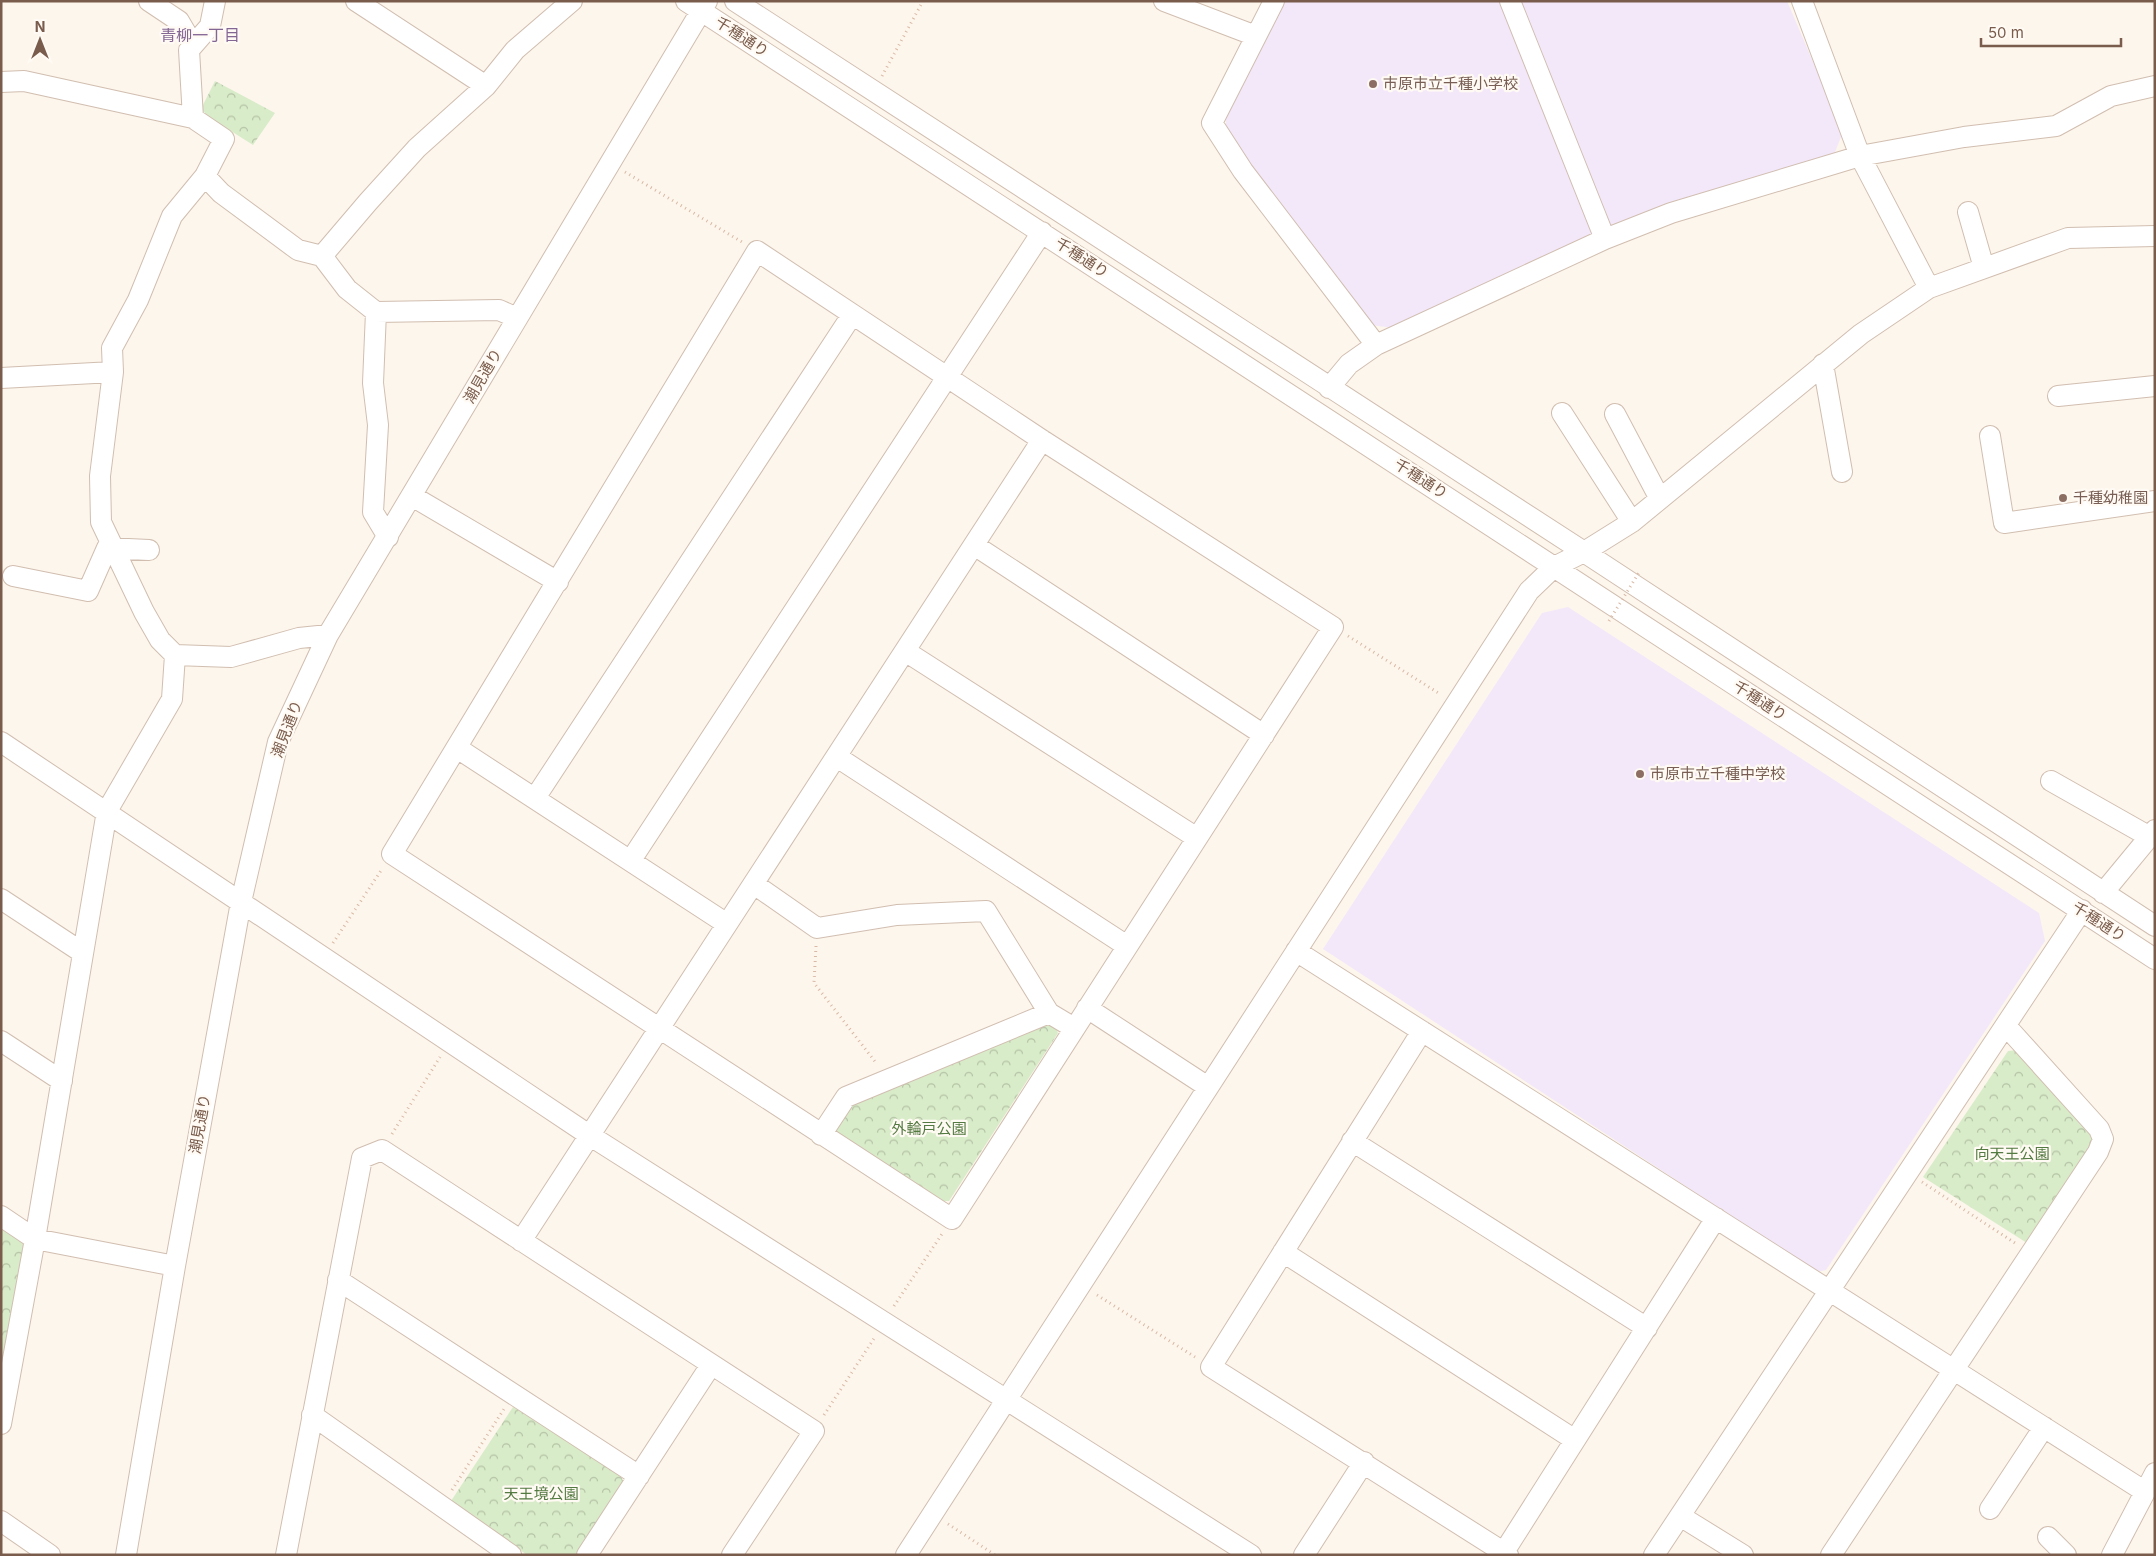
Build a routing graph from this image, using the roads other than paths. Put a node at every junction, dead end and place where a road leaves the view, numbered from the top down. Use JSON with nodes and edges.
{"nodes":[{"id":1,"x":149,"y":1,"type":"edge"},
{"id":2,"x":216,"y":1,"type":"edge"},
{"id":3,"x":356,"y":1,"type":"edge"},
{"id":4,"x":572,"y":1,"type":"edge"},
{"id":5,"x":735,"y":1,"type":"edge"},
{"id":6,"x":1164,"y":1,"type":"edge"},
{"id":7,"x":1274,"y":1,"type":"edge"},
{"id":8,"x":1510,"y":1,"type":"edge"},
{"id":9,"x":1809,"y":3,"type":"edge"},
{"id":10,"x":698,"y":4,"type":"edge"},
{"id":11,"x":1256,"y":36,"type":"junction"},
{"id":12,"x":193,"y":45,"type":"junction"},
{"id":13,"x":1,"y":82,"type":"edge"},
{"id":14,"x":486,"y":86,"type":"junction"},
{"id":15,"x":2155,"y":86,"type":"edge"},
{"id":16,"x":192,"y":118,"type":"junction"},
{"id":17,"x":1860,"y":156,"type":"junction"},
{"id":18,"x":205,"y":176,"type":"junction"},
{"id":19,"x":1968,"y":212,"type":"dead end"},
{"id":20,"x":1042,"y":232,"type":"junction"},
{"id":21,"x":2155,"y":236,"type":"edge"},
{"id":22,"x":1605,"y":239,"type":"junction"},
{"id":23,"x":322,"y":256,"type":"junction"},
{"id":24,"x":1984,"y":268,"type":"junction"},
{"id":25,"x":1929,"y":288,"type":"junction"},
{"id":26,"x":376,"y":312,"type":"junction"},
{"id":27,"x":852,"y":315,"type":"junction"},
{"id":28,"x":516,"y":318,"type":"junction"},
{"id":29,"x":1376,"y":345,"type":"junction"},
{"id":30,"x":1823,"y":364,"type":"junction"},
{"id":31,"x":113,"y":372,"type":"junction"},
{"id":32,"x":947,"y":377,"type":"junction"},
{"id":33,"x":1,"y":378,"type":"edge"},
{"id":34,"x":2155,"y":386,"type":"edge"},
{"id":35,"x":1329,"y":388,"type":"junction"},
{"id":36,"x":2058,"y":396,"type":"dead end"},
{"id":37,"x":1562,"y":413,"type":"dead end"},
{"id":38,"x":1615,"y":414,"type":"dead end"},
{"id":39,"x":1990,"y":436,"type":"dead end"},
{"id":40,"x":1042,"y":440,"type":"junction"},
{"id":41,"x":1842,"y":472,"type":"dead end"},
{"id":42,"x":412,"y":496,"type":"junction"},
{"id":43,"x":1660,"y":499,"type":"junction"},
{"id":44,"x":2155,"y":501,"type":"edge"},
{"id":45,"x":1632,"y":522,"type":"junction"},
{"id":46,"x":388,"y":537,"type":"junction"},
{"id":47,"x":974,"y":545,"type":"junction"},
{"id":48,"x":113,"y":547,"type":"junction"},
{"id":49,"x":149,"y":550,"type":"dead end"},
{"id":50,"x":1584,"y":552,"type":"junction"},
{"id":51,"x":1554,"y":567,"type":"junction"},
{"id":52,"x":13,"y":576,"type":"dead end"},
{"id":53,"x":558,"y":582,"type":"junction"},
{"id":54,"x":328,"y":635,"type":"junction"},
{"id":55,"x":905,"y":651,"type":"junction"},
{"id":56,"x":175,"y":655,"type":"junction"},
{"id":57,"x":1264,"y":735,"type":"junction"},
{"id":58,"x":1,"y":742,"type":"edge"},
{"id":59,"x":457,"y":748,"type":"junction"},
{"id":60,"x":837,"y":758,"type":"junction"},
{"id":61,"x":2051,"y":781,"type":"dead end"},
{"id":62,"x":535,"y":798,"type":"junction"},
{"id":63,"x":106,"y":811,"type":"junction"},
{"id":64,"x":2152,"y":834,"type":"edge"},
{"id":65,"x":1198,"y":838,"type":"junction"},
{"id":66,"x":631,"y":860,"type":"junction"},
{"id":67,"x":754,"y":884,"type":"junction"},
{"id":68,"x":2103,"y":893,"type":"junction"},
{"id":69,"x":1,"y":899,"type":"edge"},
{"id":70,"x":241,"y":902,"type":"junction"},
{"id":71,"x":2082,"y":910,"type":"junction"},
{"id":72,"x":727,"y":924,"type":"junction"},
{"id":73,"x":2155,"y":926,"type":"edge"},
{"id":74,"x":1127,"y":946,"type":"junction"},
{"id":75,"x":1296,"y":951,"type":"junction"},
{"id":76,"x":83,"y":953,"type":"junction"},
{"id":77,"x":2155,"y":959,"type":"edge"},
{"id":78,"x":1087,"y":1008,"type":"junction"},
{"id":79,"x":1048,"y":1013,"type":"junction"},
{"id":80,"x":2006,"y":1027,"type":"junction"},
{"id":81,"x":1074,"y":1028,"type":"junction"},
{"id":82,"x":658,"y":1029,"type":"junction"},
{"id":83,"x":1422,"y":1031,"type":"junction"},
{"id":84,"x":1,"y":1041,"type":"edge"},
{"id":85,"x":62,"y":1081,"type":"junction"},
{"id":86,"x":1208,"y":1087,"type":"junction"},
{"id":87,"x":589,"y":1135,"type":"junction"},
{"id":88,"x":821,"y":1135,"type":"junction"},
{"id":89,"x":1352,"y":1141,"type":"junction"},
{"id":90,"x":1,"y":1216,"type":"edge"},
{"id":91,"x":1716,"y":1218,"type":"junction"},
{"id":92,"x":35,"y":1239,"type":"junction"},
{"id":93,"x":521,"y":1241,"type":"junction"},
{"id":94,"x":1283,"y":1252,"type":"junction"},
{"id":95,"x":174,"y":1266,"type":"junction"},
{"id":96,"x":338,"y":1280,"type":"junction"},
{"id":97,"x":1830,"y":1292,"type":"junction"},
{"id":98,"x":1646,"y":1328,"type":"junction"},
{"id":99,"x":711,"y":1365,"type":"junction"},
{"id":100,"x":6,"y":1366,"type":"edge"},
{"id":101,"x":1953,"y":1370,"type":"junction"},
{"id":102,"x":1008,"y":1400,"type":"junction"},
{"id":103,"x":312,"y":1415,"type":"junction"},
{"id":104,"x":1,"y":1424,"type":"edge"},
{"id":105,"x":2044,"y":1427,"type":"junction"},
{"id":106,"x":1575,"y":1440,"type":"junction"},
{"id":107,"x":1364,"y":1462,"type":"junction"},
{"id":108,"x":2155,"y":1473,"type":"edge"},
{"id":109,"x":639,"y":1476,"type":"junction"},
{"id":110,"x":2144,"y":1492,"type":"junction"},
{"id":111,"x":1990,"y":1509,"type":"dead end"},
{"id":112,"x":1680,"y":1516,"type":"junction"},
{"id":113,"x":1,"y":1521,"type":"edge"},
{"id":114,"x":2048,"y":1537,"type":"dead end"},
{"id":115,"x":1506,"y":1553,"type":"edge"},
{"id":116,"x":288,"y":1554,"type":"edge"},
{"id":117,"x":50,"y":1555,"type":"edge"},
{"id":118,"x":126,"y":1555,"type":"edge"},
{"id":119,"x":511,"y":1555,"type":"edge"},
{"id":120,"x":587,"y":1555,"type":"edge"},
{"id":121,"x":732,"y":1555,"type":"edge"},
{"id":122,"x":906,"y":1555,"type":"edge"},
{"id":123,"x":1251,"y":1555,"type":"edge"},
{"id":124,"x":1304,"y":1555,"type":"edge"},
{"id":125,"x":1654,"y":1555,"type":"edge"},
{"id":126,"x":1743,"y":1555,"type":"edge"},
{"id":127,"x":1831,"y":1555,"type":"edge"},
{"id":128,"x":2066,"y":1555,"type":"edge"},
{"id":129,"x":2112,"y":1555,"type":"edge"}],
"edges":[{"from":1,"to":12,"type":"street"},
{"from":2,"to":12,"type":"street"},
{"from":3,"to":14,"type":"street"},
{"from":4,"to":14,"type":"street"},
{"from":5,"to":35,"type":"street","name":"千種通り"},
{"from":6,"to":11,"type":"street"},
{"from":7,"to":11,"type":"street"},
{"from":8,"to":22,"type":"street"},
{"from":9,"to":17,"type":"street"},
{"from":10,"to":20,"type":"street","name":"千種通り"},
{"from":10,"to":28,"type":"street","name":"潮見通り"},
{"from":11,"to":29,"type":"street"},
{"from":12,"to":16,"type":"street"},
{"from":13,"to":16,"type":"street"},
{"from":14,"to":23,"type":"street"},
{"from":15,"to":17,"type":"street"},
{"from":16,"to":18,"type":"street"},
{"from":17,"to":22,"type":"street"},
{"from":17,"to":25,"type":"street"},
{"from":18,"to":23,"type":"street"},
{"from":18,"to":31,"type":"street"},
{"from":19,"to":24,"type":"street"},
{"from":20,"to":32,"type":"street"},
{"from":20,"to":51,"type":"street","name":"千種通り"},
{"from":21,"to":24,"type":"street"},
{"from":22,"to":29,"type":"street"},
{"from":23,"to":26,"type":"street"},
{"from":24,"to":25,"type":"street"},
{"from":25,"to":30,"type":"street"},
{"from":26,"to":28,"type":"street"},
{"from":26,"to":46,"type":"street"},
{"from":27,"to":32,"type":"street"},
{"from":27,"to":53,"type":"street"},
{"from":27,"to":62,"type":"street"},
{"from":28,"to":42,"type":"street","name":"潮見通り"},
{"from":29,"to":35,"type":"street"},
{"from":30,"to":41,"type":"street"},
{"from":30,"to":43,"type":"street"},
{"from":31,"to":33,"type":"street"},
{"from":31,"to":48,"type":"street"},
{"from":32,"to":40,"type":"street"},
{"from":32,"to":66,"type":"street"},
{"from":34,"to":36,"type":"street"},
{"from":35,"to":50,"type":"street","name":"千種通り"},
{"from":37,"to":45,"type":"street"},
{"from":38,"to":43,"type":"street"},
{"from":39,"to":44,"type":"street"},
{"from":40,"to":47,"type":"street"},
{"from":40,"to":57,"type":"street"},
{"from":42,"to":46,"type":"street","name":"潮見通り"},
{"from":42,"to":53,"type":"street"},
{"from":43,"to":45,"type":"street"},
{"from":45,"to":50,"type":"street"},
{"from":46,"to":54,"type":"street","name":"潮見通り"},
{"from":47,"to":55,"type":"street"},
{"from":47,"to":57,"type":"street"},
{"from":48,"to":49,"type":"street"},
{"from":48,"to":52,"type":"street"},
{"from":48,"to":56,"type":"street"},
{"from":50,"to":51,"type":"street"},
{"from":50,"to":68,"type":"street","name":"千種通り"},
{"from":51,"to":71,"type":"street","name":"千種通り"},
{"from":51,"to":75,"type":"street"},
{"from":53,"to":59,"type":"street"},
{"from":54,"to":56,"type":"street"},
{"from":54,"to":70,"type":"street","name":"潮見通り"},
{"from":55,"to":60,"type":"street"},
{"from":55,"to":65,"type":"street"},
{"from":56,"to":63,"type":"street"},
{"from":57,"to":65,"type":"street"},
{"from":58,"to":63,"type":"street"},
{"from":59,"to":62,"type":"street"},
{"from":59,"to":82,"type":"street"},
{"from":60,"to":67,"type":"street"},
{"from":60,"to":74,"type":"street"},
{"from":61,"to":64,"type":"street"},
{"from":62,"to":66,"type":"street"},
{"from":63,"to":70,"type":"street"},
{"from":63,"to":76,"type":"street"},
{"from":64,"to":68,"type":"street"},
{"from":65,"to":74,"type":"street"},
{"from":66,"to":72,"type":"street"},
{"from":67,"to":72,"type":"street"},
{"from":67,"to":79,"type":"street"},
{"from":68,"to":73,"type":"street","name":"千種通り"},
{"from":69,"to":76,"type":"street"},
{"from":70,"to":87,"type":"street"},
{"from":70,"to":95,"type":"street","name":"潮見通り"},
{"from":71,"to":77,"type":"street","name":"千種通り"},
{"from":71,"to":80,"type":"street"},
{"from":72,"to":82,"type":"street"},
{"from":74,"to":78,"type":"street"},
{"from":75,"to":83,"type":"street"},
{"from":75,"to":86,"type":"street"},
{"from":76,"to":85,"type":"street"},
{"from":78,"to":81,"type":"street"},
{"from":78,"to":86,"type":"street"},
{"from":79,"to":81,"type":"street"},
{"from":79,"to":88,"type":"street"},
{"from":80,"to":97,"type":"street"},
{"from":80,"to":101,"type":"street"},
{"from":81,"to":88,"type":"street"},
{"from":82,"to":87,"type":"street"},
{"from":82,"to":88,"type":"street"},
{"from":83,"to":89,"type":"street"},
{"from":83,"to":91,"type":"street"},
{"from":84,"to":85,"type":"street"},
{"from":85,"to":92,"type":"street"},
{"from":86,"to":102,"type":"street"},
{"from":87,"to":93,"type":"street"},
{"from":87,"to":102,"type":"street"},
{"from":89,"to":94,"type":"street"},
{"from":89,"to":98,"type":"street"},
{"from":90,"to":92,"type":"street"},
{"from":91,"to":97,"type":"street"},
{"from":91,"to":98,"type":"street"},
{"from":92,"to":95,"type":"street"},
{"from":92,"to":100,"type":"street"},
{"from":93,"to":96,"type":"street"},
{"from":93,"to":99,"type":"street"},
{"from":94,"to":106,"type":"street"},
{"from":94,"to":107,"type":"street"},
{"from":95,"to":118,"type":"street","name":"潮見通り"},
{"from":96,"to":103,"type":"street"},
{"from":96,"to":109,"type":"street"},
{"from":97,"to":101,"type":"street"},
{"from":97,"to":112,"type":"street"},
{"from":98,"to":106,"type":"street"},
{"from":99,"to":109,"type":"street"},
{"from":99,"to":121,"type":"street"},
{"from":100,"to":104,"type":"street"},
{"from":101,"to":105,"type":"street"},
{"from":101,"to":127,"type":"street"},
{"from":102,"to":122,"type":"street"},
{"from":102,"to":123,"type":"street"},
{"from":103,"to":116,"type":"street"},
{"from":103,"to":119,"type":"street"},
{"from":105,"to":110,"type":"street"},
{"from":105,"to":111,"type":"street"},
{"from":106,"to":115,"type":"street"},
{"from":107,"to":115,"type":"street"},
{"from":107,"to":124,"type":"street"},
{"from":108,"to":110,"type":"street"},
{"from":109,"to":120,"type":"street"},
{"from":110,"to":129,"type":"street"},
{"from":112,"to":125,"type":"street"},
{"from":112,"to":126,"type":"street"},
{"from":113,"to":117,"type":"street"},
{"from":114,"to":128,"type":"street"}]}
